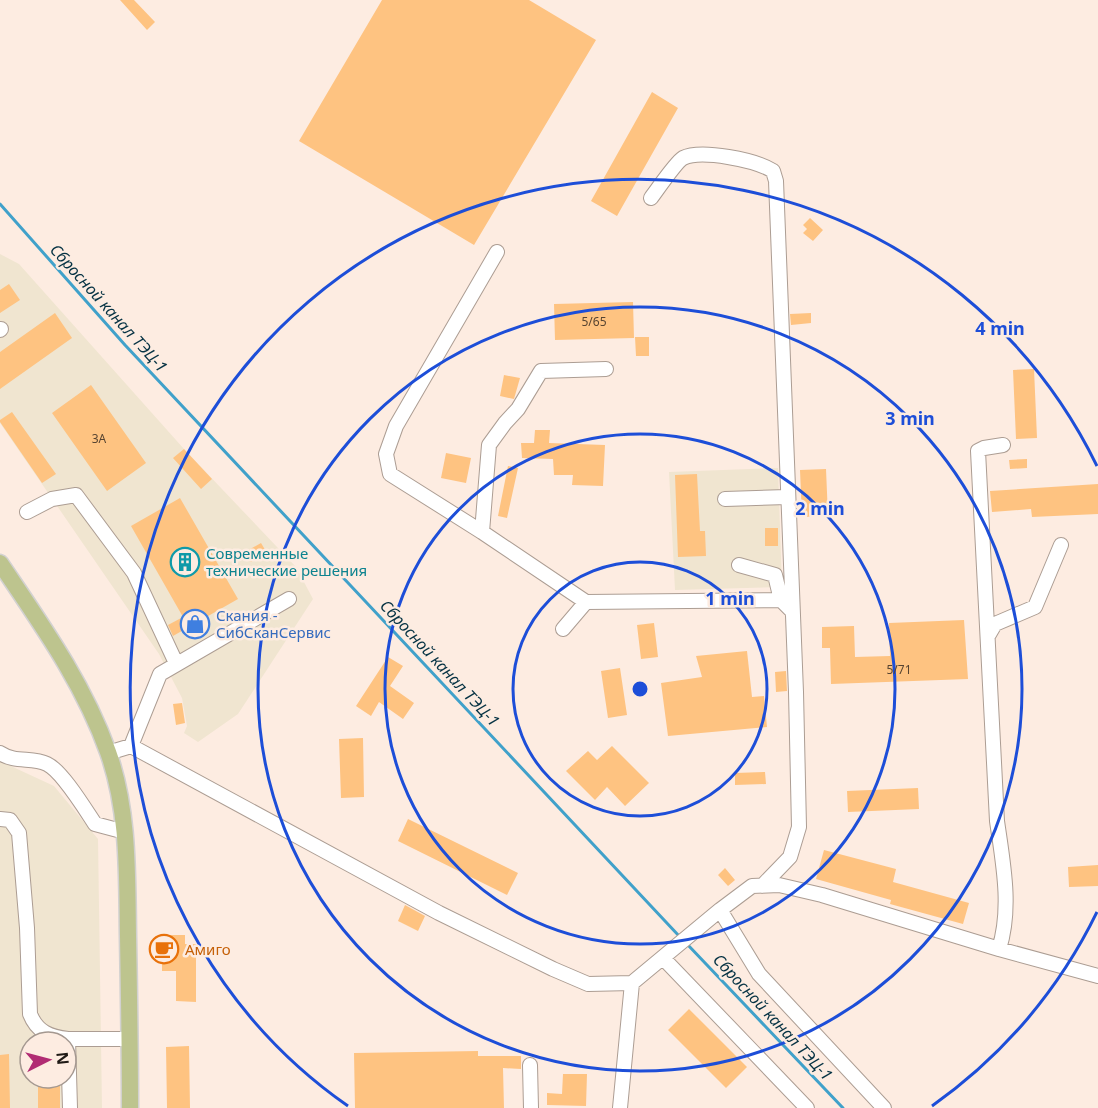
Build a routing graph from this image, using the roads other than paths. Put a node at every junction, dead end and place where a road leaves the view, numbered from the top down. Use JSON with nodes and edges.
{"nodes":[{"id":1,"x":651,"y":198,"type":"dead end"},
{"id":2,"x":497,"y":252,"type":"dead end"},
{"id":3,"x":606,"y":369,"type":"dead end"},
{"id":4,"x":1003,"y":445,"type":"dead end"},
{"id":5,"x":787,"y":497,"type":"junction"},
{"id":6,"x":725,"y":499,"type":"dead end"},
{"id":7,"x":27,"y":512,"type":"dead end"},
{"id":8,"x":482,"y":532,"type":"junction"},
{"id":9,"x":1061,"y":545,"type":"dead end"},
{"id":10,"x":0,"y":563,"type":"edge"},
{"id":11,"x":740,"y":565,"type":"dead end"},
{"id":12,"x":289,"y":599,"type":"dead end"},
{"id":13,"x":781,"y":600,"type":"junction"},
{"id":14,"x":586,"y":602,"type":"junction"},
{"id":15,"x":792,"y":610,"type":"junction"},
{"id":16,"x":563,"y":629,"type":"dead end"},
{"id":17,"x":988,"y":636,"type":"junction"},
{"id":18,"x":176,"y":663,"type":"junction"},
{"id":19,"x":131,"y":746,"type":"junction"},
{"id":20,"x":0,"y":753,"type":"edge"},
{"id":21,"x":108,"y":753,"type":"junction"},
{"id":22,"x":0,"y":819,"type":"edge"},
{"id":23,"x":124,"y":832,"type":"junction"},
{"id":24,"x":762,"y":886,"type":"junction"},
{"id":25,"x":720,"y":910,"type":"junction"},
{"id":26,"x":999,"y":949,"type":"junction"},
{"id":27,"x":667,"y":954,"type":"junction"},
{"id":28,"x":1098,"y":976,"type":"edge"},
{"id":29,"x":632,"y":983,"type":"junction"},
{"id":30,"x":40,"y":1030,"type":"edge"},
{"id":31,"x":78,"y":1039,"type":"edge"},
{"id":32,"x":129,"y":1039,"type":"junction"},
{"id":33,"x":530,"y":1065,"type":"dead end"},
{"id":34,"x":70,"y":1090,"type":"edge"},
{"id":35,"x":70,"y":1108,"type":"edge"},
{"id":36,"x":130,"y":1108,"type":"edge"},
{"id":37,"x":531,"y":1108,"type":"edge"},
{"id":38,"x":620,"y":1108,"type":"edge"},
{"id":39,"x":807,"y":1108,"type":"edge"},
{"id":40,"x":884,"y":1108,"type":"edge"}],
"edges":[{"from":1,"to":5,"type":"street"},
{"from":2,"to":8,"type":"street"},
{"from":3,"to":8,"type":"street"},
{"from":4,"to":17,"type":"street"},
{"from":5,"to":6,"type":"street"},
{"from":5,"to":15,"type":"street"},
{"from":7,"to":18,"type":"street"},
{"from":8,"to":14,"type":"street"},
{"from":9,"to":17,"type":"street"},
{"from":10,"to":21,"type":"main road"},
{"from":11,"to":13,"type":"street"},
{"from":12,"to":18,"type":"street"},
{"from":13,"to":14,"type":"street"},
{"from":13,"to":15,"type":"street"},
{"from":14,"to":16,"type":"street"},
{"from":15,"to":24,"type":"street"},
{"from":17,"to":26,"type":"street"},
{"from":18,"to":19,"type":"street"},
{"from":19,"to":21,"type":"street"},
{"from":19,"to":29,"type":"street"},
{"from":20,"to":23,"type":"street"},
{"from":21,"to":23,"type":"main road"},
{"from":22,"to":30,"type":"street"},
{"from":23,"to":32,"type":"main road"},
{"from":24,"to":25,"type":"street"},
{"from":24,"to":26,"type":"street"},
{"from":25,"to":27,"type":"street"},
{"from":25,"to":40,"type":"street"},
{"from":26,"to":28,"type":"street"},
{"from":27,"to":29,"type":"street"},
{"from":27,"to":39,"type":"street"},
{"from":29,"to":38,"type":"street"},
{"from":31,"to":32,"type":"street"},
{"from":32,"to":36,"type":"main road"},
{"from":33,"to":37,"type":"street"},
{"from":34,"to":35,"type":"street"}]}
